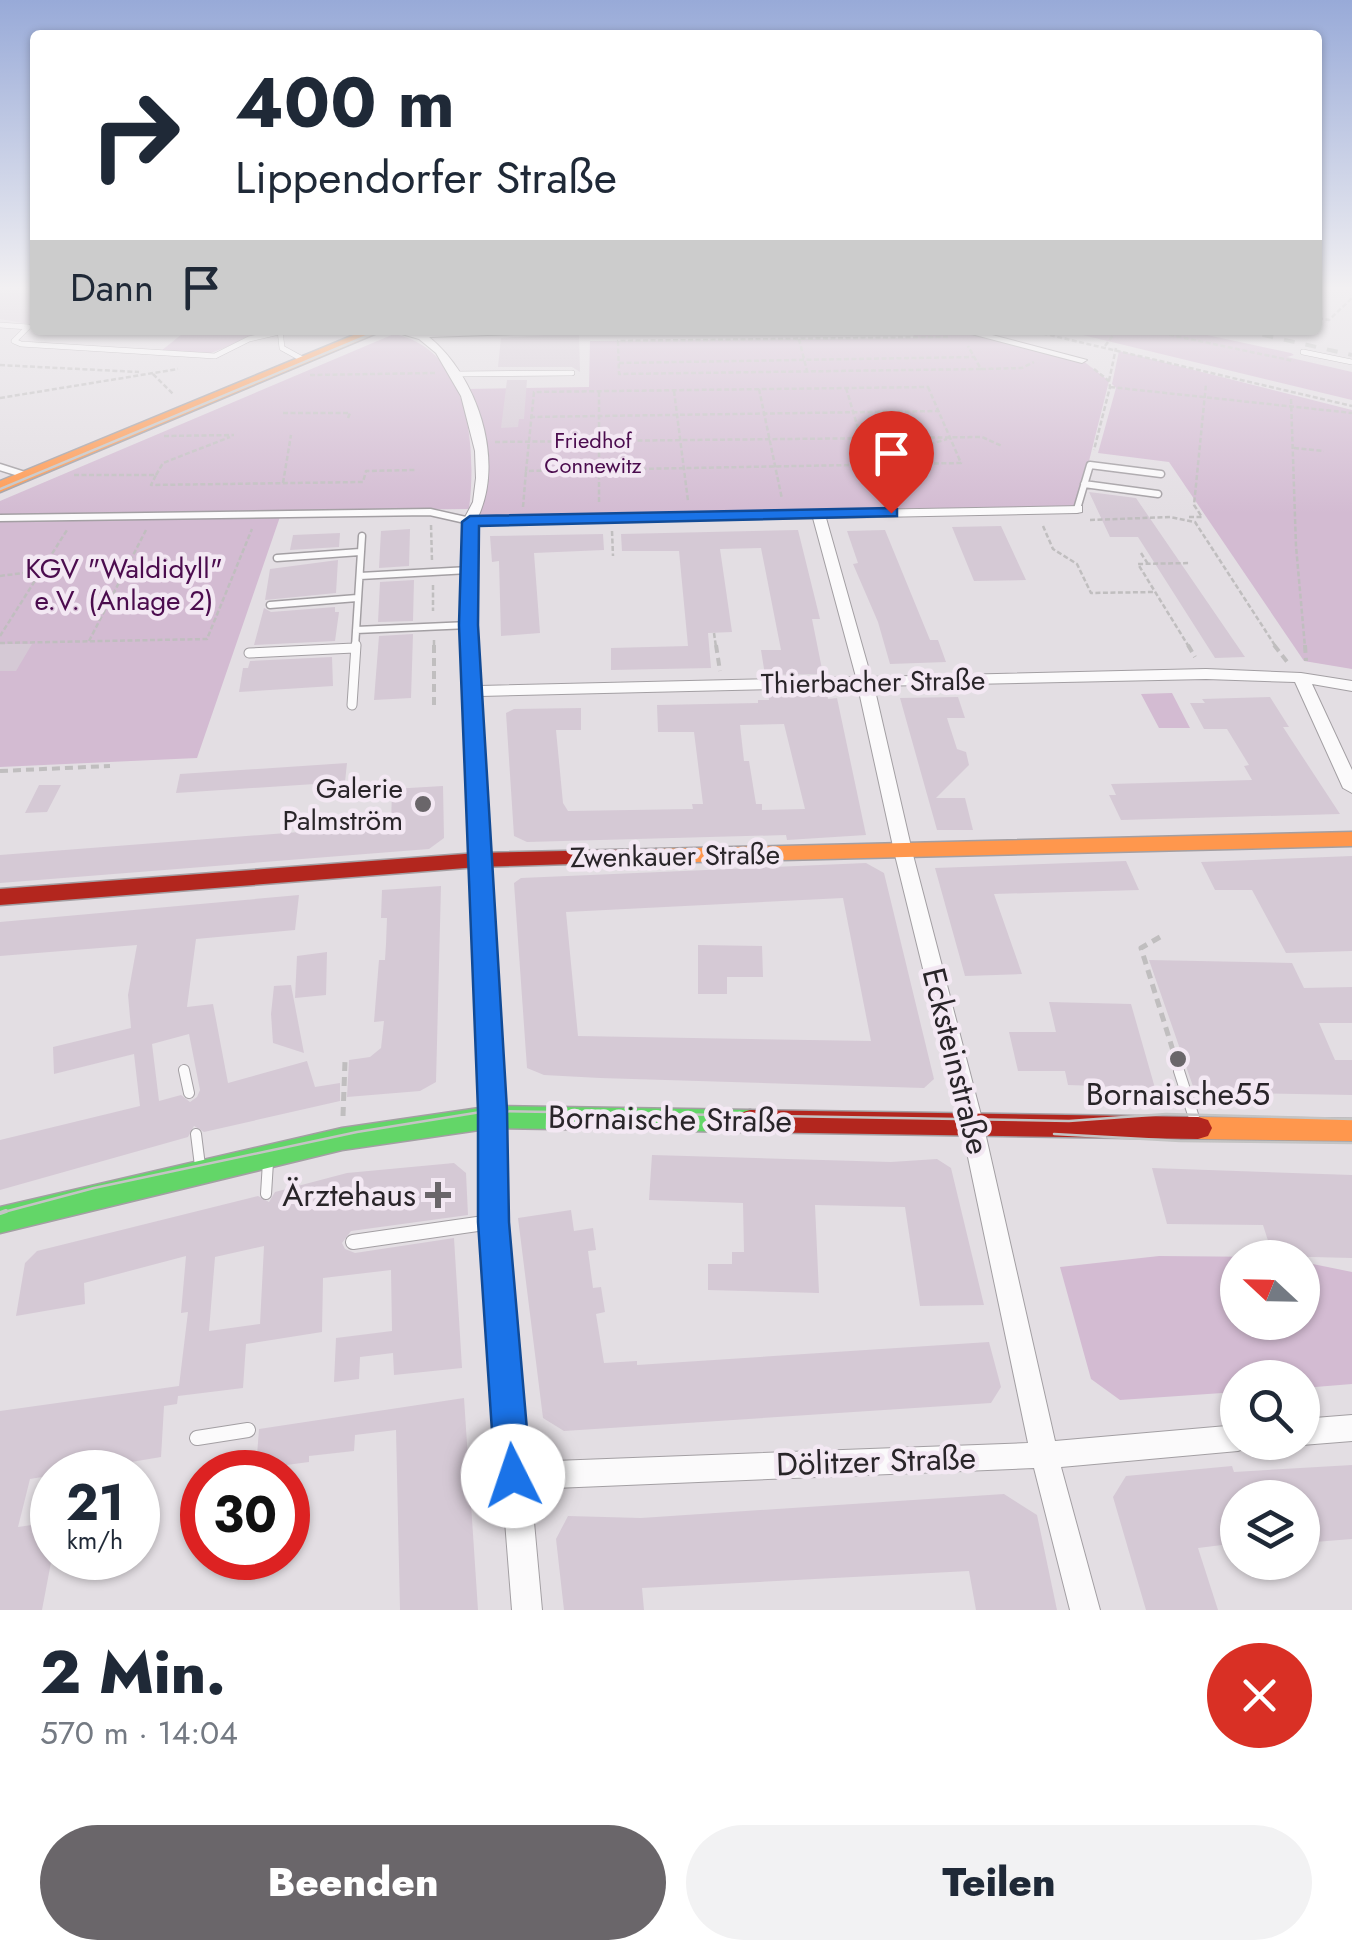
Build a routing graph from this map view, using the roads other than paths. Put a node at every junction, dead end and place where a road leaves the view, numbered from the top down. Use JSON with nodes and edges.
{"nodes":[{"id":1,"x":300,"y":363,"type":"edge"},
{"id":2,"x":312,"y":363,"type":"edge"},
{"id":3,"x":446,"y":363,"type":"edge"},
{"id":4,"x":304,"y":367,"type":"junction"},
{"id":5,"x":572,"y":373,"type":"dead end"},
{"id":6,"x":456,"y":374,"type":"junction"},
{"id":7,"x":0,"y":466,"type":"edge"},
{"id":8,"x":1161,"y":474,"type":"dead end"},
{"id":9,"x":28,"y":476,"type":"junction"},
{"id":10,"x":1084,"y":484,"type":"junction"},
{"id":11,"x":0,"y":487,"type":"edge"},
{"id":12,"x":1158,"y":494,"type":"dead end"},
{"id":13,"x":819,"y":514,"type":"junction"},
{"id":14,"x":1077,"y":515,"type":"joint"},
{"id":15,"x":0,"y":518,"type":"edge"},
{"id":16,"x":470,"y":522,"type":"junction"},
{"id":17,"x":362,"y":536,"type":"dead end"},
{"id":18,"x":360,"y":552,"type":"junction"},
{"id":19,"x":278,"y":558,"type":"dead end"},
{"id":20,"x":470,"y":570,"type":"junction"},
{"id":21,"x":360,"y":576,"type":"junction"},
{"id":22,"x":357,"y":598,"type":"junction"},
{"id":23,"x":270,"y":604,"type":"dead end"},
{"id":24,"x":469,"y":625,"type":"junction"},
{"id":25,"x":356,"y":630,"type":"junction"},
{"id":26,"x":354,"y":648,"type":"junction"},
{"id":27,"x":248,"y":654,"type":"dead end"},
{"id":28,"x":1306,"y":679,"type":"junction"},
{"id":29,"x":865,"y":682,"type":"junction"},
{"id":30,"x":1352,"y":686,"type":"edge"},
{"id":31,"x":472,"y":691,"type":"junction"},
{"id":32,"x":352,"y":705,"type":"dead end"},
{"id":33,"x":1352,"y":788,"type":"edge"},
{"id":34,"x":1352,"y":839,"type":"edge"},
{"id":35,"x":902,"y":851,"type":"junction"},
{"id":36,"x":478,"y":860,"type":"junction"},
{"id":37,"x":0,"y":897,"type":"edge"},
{"id":38,"x":184,"y":1070,"type":"dead end"},
{"id":39,"x":1179,"y":1071,"type":"road end"},
{"id":40,"x":189,"y":1093,"type":"dead end"},
{"id":41,"x":493,"y":1117,"type":"junction"},
{"id":42,"x":973,"y":1126,"type":"junction"},
{"id":43,"x":1197,"y":1129,"type":"junction"},
{"id":44,"x":1352,"y":1130,"type":"edge"},
{"id":45,"x":196,"y":1134,"type":"dead end"},
{"id":46,"x":268,"y":1156,"type":"junction"},
{"id":47,"x":200,"y":1170,"type":"junction"},
{"id":48,"x":266,"y":1194,"type":"dead end"},
{"id":49,"x":0,"y":1221,"type":"edge"},
{"id":50,"x":494,"y":1222,"type":"junction"},
{"id":51,"x":353,"y":1242,"type":"dead end"},
{"id":52,"x":1352,"y":1428,"type":"edge"},
{"id":53,"x":248,"y":1430,"type":"dead end"},
{"id":54,"x":1320,"y":1431,"type":"edge"},
{"id":55,"x":197,"y":1438,"type":"dead end"},
{"id":56,"x":1220,"y":1439,"type":"edge"},
{"id":57,"x":1044,"y":1454,"type":"junction"},
{"id":58,"x":513,"y":1476,"type":"junction"},
{"id":59,"x":527,"y":1610,"type":"edge"},
{"id":60,"x":1085,"y":1610,"type":"edge"}],
"edges":[{"from":1,"to":4,"type":"lane"},
{"from":2,"to":4,"type":"main road"},
{"from":3,"to":6,"type":"street"},
{"from":4,"to":9,"type":"main road"},
{"from":5,"to":6,"type":"lane"},
{"from":6,"to":16,"type":"street"},
{"from":7,"to":9,"type":"lane"},
{"from":8,"to":10,"type":"lane"},
{"from":9,"to":11,"type":"main road"},
{"from":10,"to":12,"type":"lane"},
{"from":10,"to":14,"type":"lane"},
{"from":13,"to":14,"type":"street"},
{"from":13,"to":16,"type":"street"},
{"from":13,"to":29,"type":"street","name":"Ecksteinstraße"},
{"from":15,"to":16,"type":"lane"},
{"from":16,"to":20,"type":"street"},
{"from":17,"to":18,"type":"lane"},
{"from":18,"to":19,"type":"lane"},
{"from":18,"to":21,"type":"lane"},
{"from":20,"to":21,"type":"lane"},
{"from":20,"to":24,"type":"street"},
{"from":21,"to":22,"type":"lane"},
{"from":22,"to":23,"type":"lane"},
{"from":22,"to":25,"type":"lane"},
{"from":24,"to":25,"type":"lane"},
{"from":24,"to":31,"type":"street"},
{"from":25,"to":26,"type":"lane"},
{"from":26,"to":27,"type":"lane"},
{"from":26,"to":32,"type":"lane"},
{"from":28,"to":29,"type":"street","name":"Thierbacher Straße"},
{"from":28,"to":30,"type":"street","name":"Thierbacher Straße"},
{"from":28,"to":33,"type":"street"},
{"from":29,"to":31,"type":"street","name":"Thierbacher Straße"},
{"from":29,"to":35,"type":"street","name":"Ecksteinstraße"},
{"from":31,"to":36,"type":"street"},
{"from":34,"to":35,"type":"main road","name":"Zwenkauer Straße"},
{"from":35,"to":36,"type":"main road","name":"Zwenkauer Straße"},
{"from":35,"to":42,"type":"street","name":"Ecksteinstraße"},
{"from":36,"to":37,"type":"main road","name":"Zwenkauer Straße"},
{"from":36,"to":41,"type":"street"},
{"from":38,"to":40,"type":"lane"},
{"from":39,"to":43,"type":"lane"},
{"from":41,"to":42,"type":"main road","name":"Bornaische Straße"},
{"from":41,"to":46,"type":"main road","name":"Bornaische Straße"},
{"from":41,"to":50,"type":"street"},
{"from":42,"to":43,"type":"main road","name":"Bornaische Straße"},
{"from":42,"to":57,"type":"street","name":"Ecksteinstraße"},
{"from":43,"to":44,"type":"main road","name":"Bornaische Straße"},
{"from":45,"to":47,"type":"lane"},
{"from":46,"to":47,"type":"main road","name":"Bornaische Straße"},
{"from":46,"to":48,"type":"lane"},
{"from":47,"to":49,"type":"main road","name":"Bornaische Straße"},
{"from":50,"to":51,"type":"lane"},
{"from":50,"to":58,"type":"street"},
{"from":52,"to":54,"type":"street"},
{"from":53,"to":55,"type":"lane"},
{"from":56,"to":57,"type":"street","name":"Dölitzer Straße"},
{"from":57,"to":58,"type":"street","name":"Dölitzer Straße"},
{"from":57,"to":60,"type":"street","name":"Ecksteinstraße"},
{"from":58,"to":59,"type":"street"}]}
